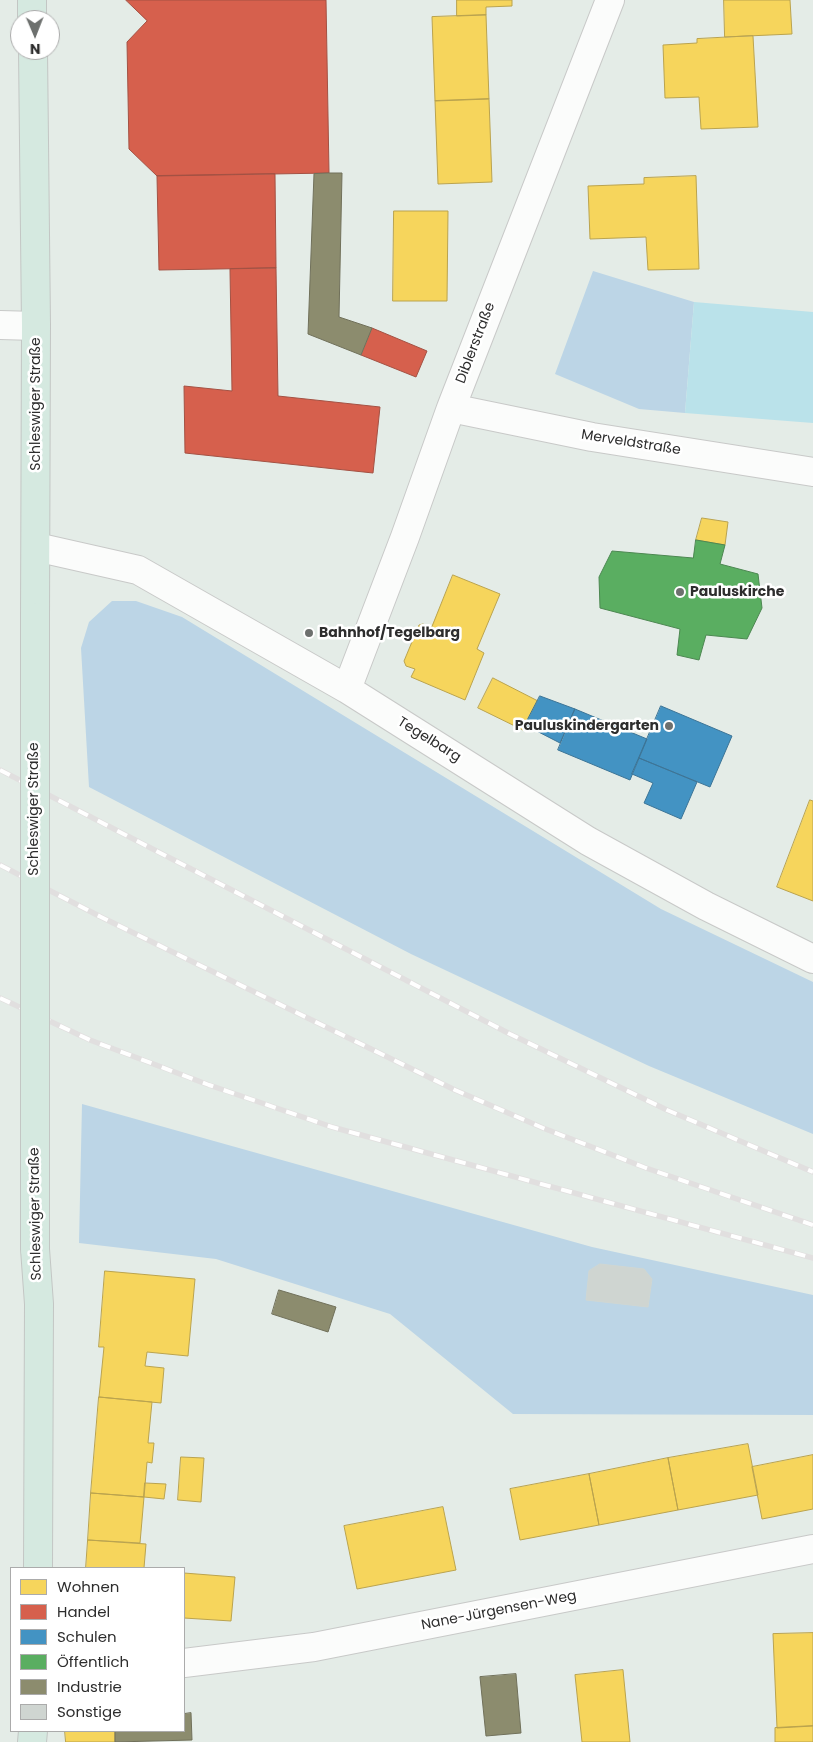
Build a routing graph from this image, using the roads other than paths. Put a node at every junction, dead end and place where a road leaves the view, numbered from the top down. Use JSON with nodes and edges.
{"nodes":[{"id":1,"x":610,"y":0,"type":"edge"},
{"id":2,"x":33,"y":60,"type":"edge"},
{"id":3,"x":0,"y":325,"type":"edge"},
{"id":4,"x":36,"y":326,"type":"junction"},
{"id":5,"x":450,"y":408,"type":"junction"},
{"id":6,"x":813,"y":472,"type":"edge"},
{"id":7,"x":36,"y":547,"type":"junction"},
{"id":8,"x":347,"y":689,"type":"junction"},
{"id":9,"x":813,"y":959,"type":"edge"},
{"id":10,"x":813,"y":1549,"type":"edge"},
{"id":11,"x":38,"y":1567,"type":"edge"},
{"id":12,"x":185,"y":1663,"type":"edge"}],
"edges":[{"from":1,"to":5,"type":"street","name":"Diblerstraße"},
{"from":2,"to":4,"type":"main road","name":"Schleswiger Straße"},
{"from":3,"to":4,"type":"street"},
{"from":4,"to":7,"type":"main road","name":"Schleswiger Straße"},
{"from":5,"to":6,"type":"street","name":"Merveldstraße"},
{"from":5,"to":8,"type":"street","name":"Diblerstraße"},
{"from":7,"to":8,"type":"street","name":"Tegelbarg"},
{"from":7,"to":11,"type":"main road","name":"Schleswiger Straße","bridge":true},
{"from":8,"to":9,"type":"street","name":"Tegelbarg"},
{"from":10,"to":12,"type":"street","name":"Nane-Jürgensen-Weg"}]}
